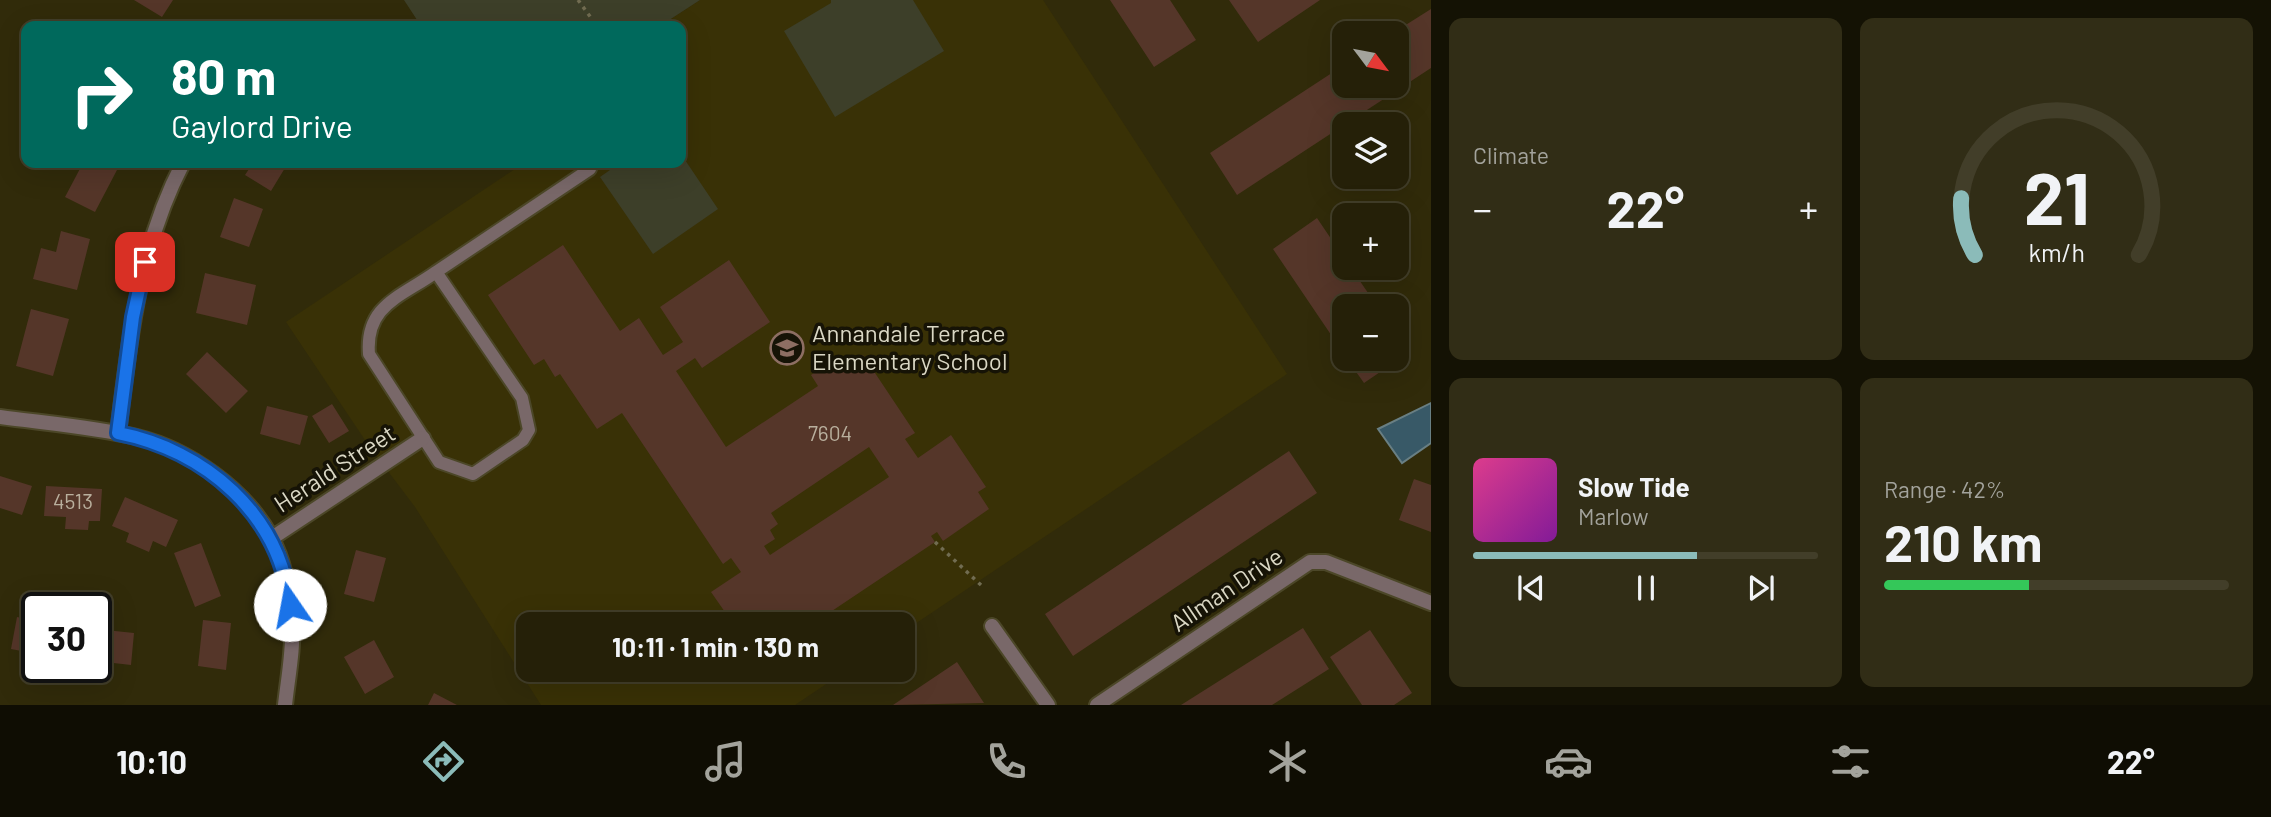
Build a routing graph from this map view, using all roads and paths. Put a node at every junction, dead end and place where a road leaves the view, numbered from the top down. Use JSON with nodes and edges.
{"nodes":[{"id":1,"x":578,"y":0,"type":"edge"},
{"id":2,"x":593,"y":21,"type":"edge"},
{"id":3,"x":181,"y":168,"type":"edge"},
{"id":4,"x":590,"y":169,"type":"dead end"},
{"id":5,"x":436,"y":272,"type":"junction"},
{"id":6,"x":0,"y":417,"type":"edge"},
{"id":7,"x":118,"y":433,"type":"junction"},
{"id":8,"x":423,"y":438,"type":"junction"},
{"id":9,"x":272,"y":538,"type":"junction"},
{"id":10,"x":935,"y":542,"type":"dead end"},
{"id":11,"x":982,"y":586,"type":"dead end"},
{"id":12,"x":1431,"y":603,"type":"edge"},
{"id":13,"x":992,"y":626,"type":"dead end"},
{"id":14,"x":285,"y":705,"type":"edge"},
{"id":15,"x":1048,"y":705,"type":"edge"},
{"id":16,"x":1097,"y":705,"type":"edge"}],
"edges":[{"from":1,"to":2,"type":"path"},
{"from":3,"to":7,"type":"street"},
{"from":4,"to":5,"type":"lane"},
{"from":5,"to":8,"type":"lane"},
{"from":5,"to":8,"type":"lane"},
{"from":6,"to":7,"type":"street"},
{"from":7,"to":9,"type":"street"},
{"from":8,"to":9,"type":"street","name":"Herald Street"},
{"from":9,"to":14,"type":"street"},
{"from":10,"to":11,"type":"path"},
{"from":12,"to":16,"type":"street","name":"Allman Drive"},
{"from":13,"to":15,"type":"street"}]}
